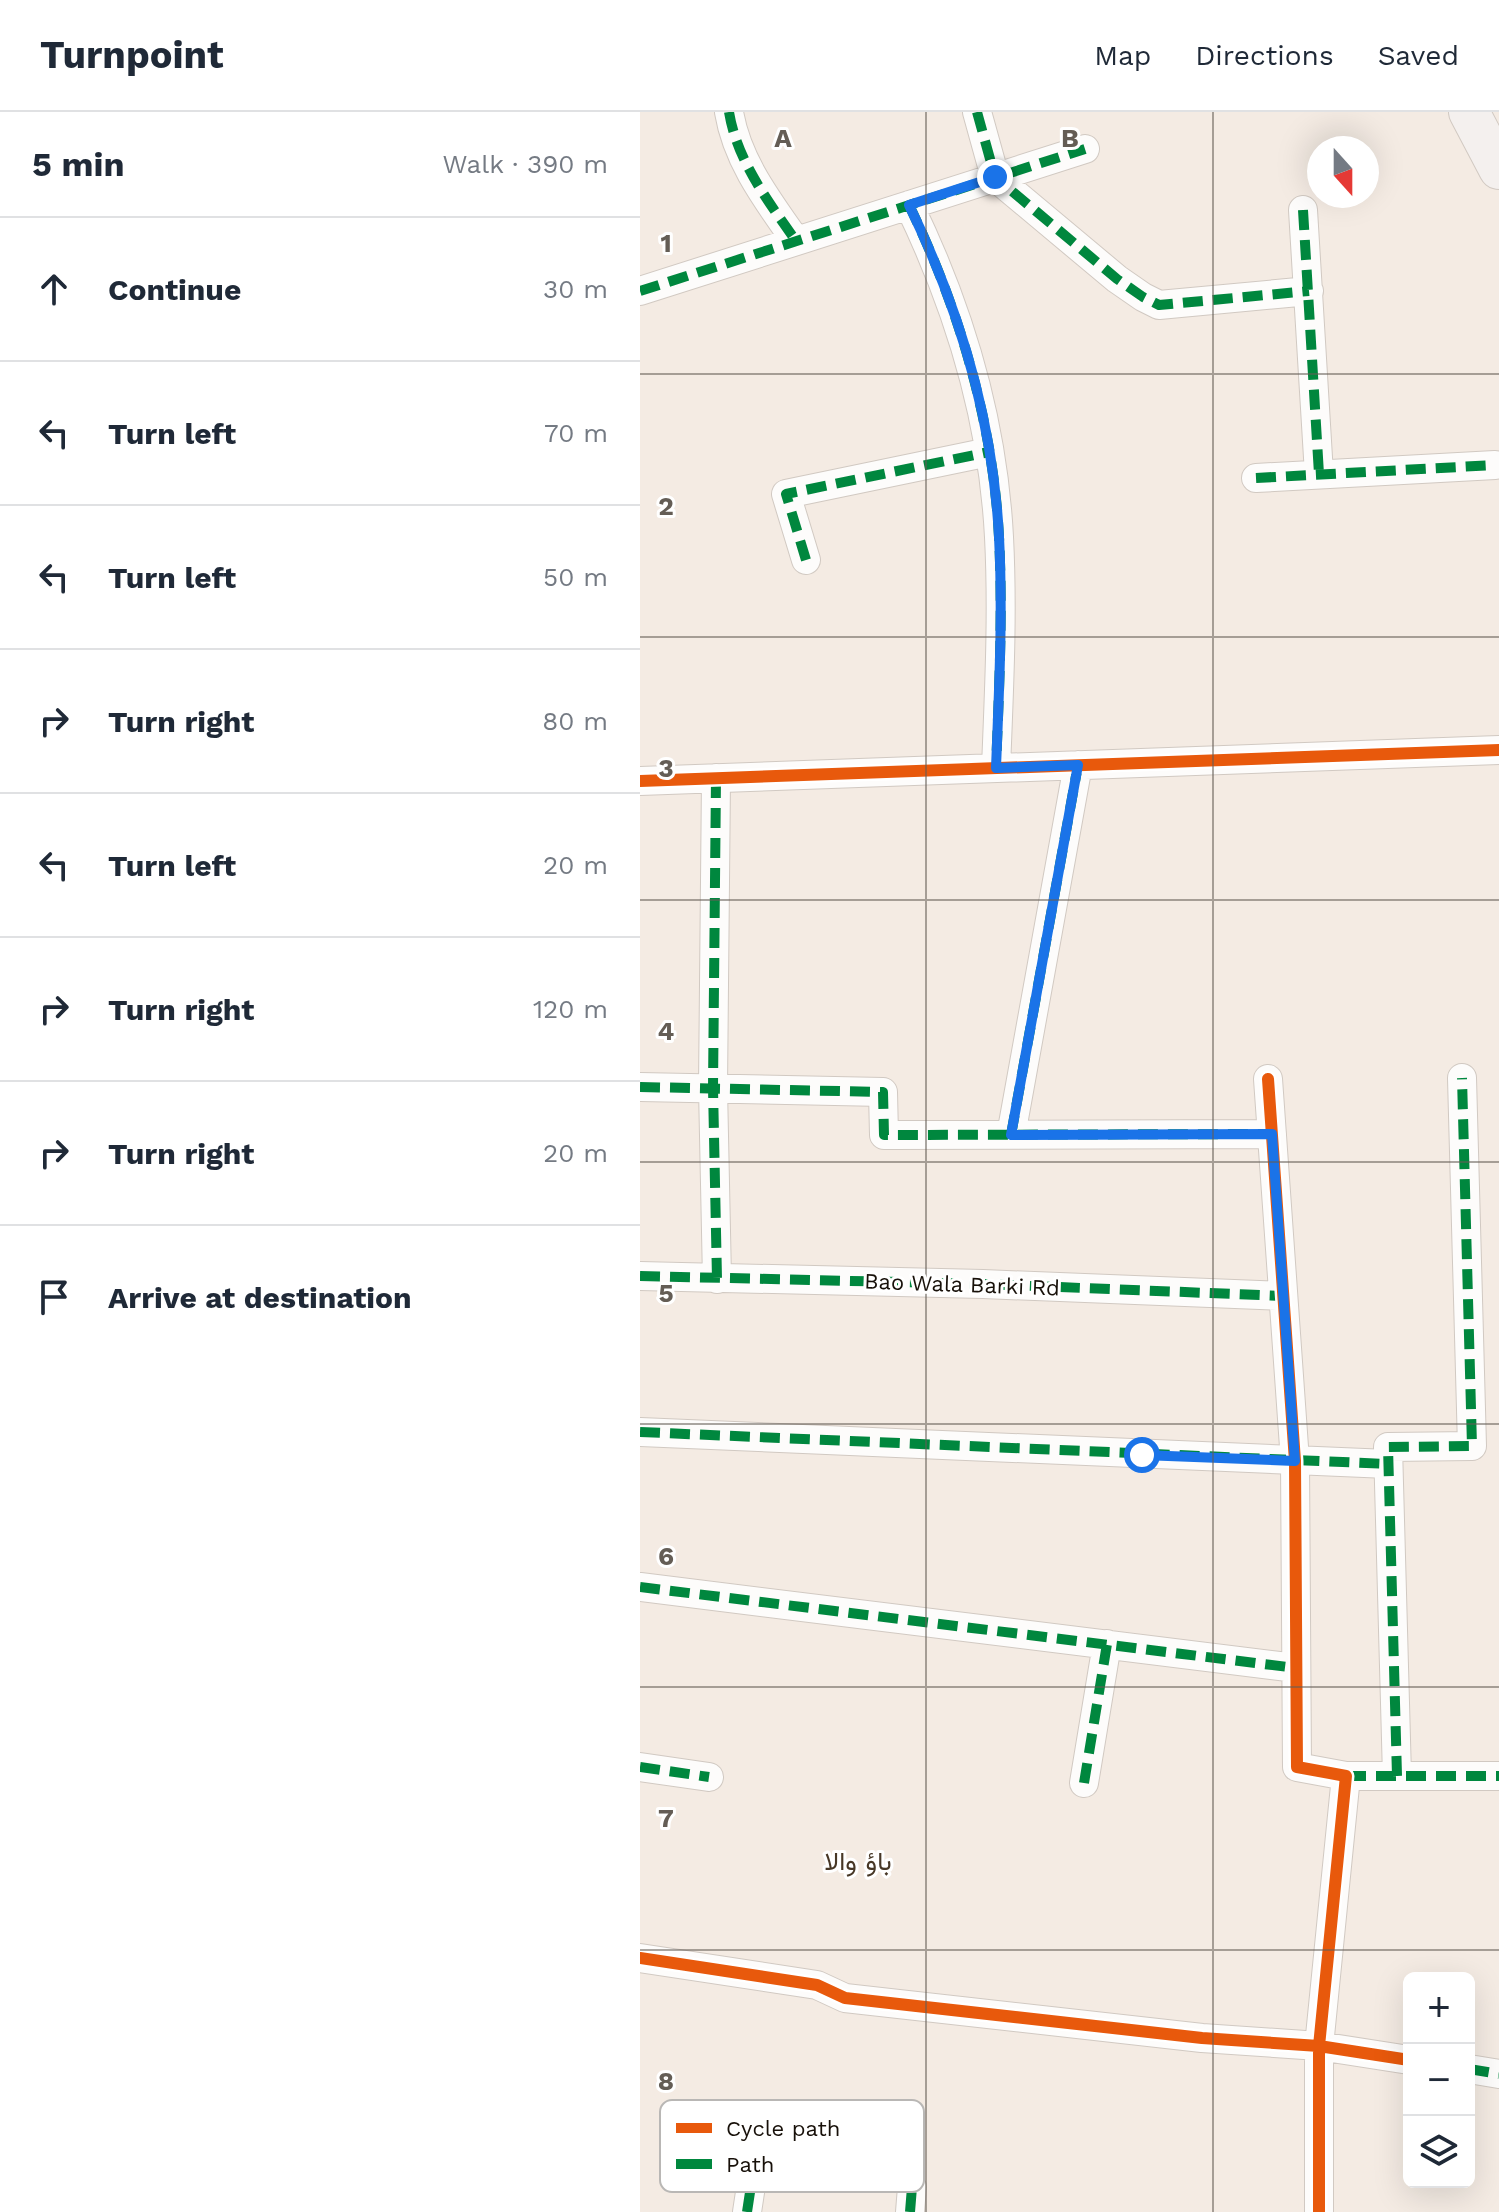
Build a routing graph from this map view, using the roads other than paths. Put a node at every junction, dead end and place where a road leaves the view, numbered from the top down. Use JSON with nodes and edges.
{"nodes":[{"id":1,"x":729,"y":112,"type":"edge"},
{"id":2,"x":977,"y":112,"type":"edge"},
{"id":3,"x":1469,"y":112,"type":"edge"},
{"id":4,"x":1085,"y":149,"type":"dead end"},
{"id":5,"x":1499,"y":169,"type":"edge"},
{"id":6,"x":995,"y":177,"type":"junction"},
{"id":7,"x":909,"y":205,"type":"junction"},
{"id":8,"x":1303,"y":210,"type":"dead end"},
{"id":9,"x":796,"y":241,"type":"junction"},
{"id":10,"x":640,"y":291,"type":"edge"},
{"id":11,"x":1309,"y":291,"type":"junction"},
{"id":12,"x":989,"y":452,"type":"junction"},
{"id":13,"x":1495,"y":465,"type":"dead end"},
{"id":14,"x":1319,"y":474,"type":"junction"},
{"id":15,"x":1256,"y":478,"type":"dead end"},
{"id":16,"x":806,"y":560,"type":"dead end"},
{"id":17,"x":1499,"y":750,"type":"edge"},
{"id":18,"x":1078,"y":765,"type":"junction"},
{"id":19,"x":996,"y":768,"type":"junction"},
{"id":20,"x":716,"y":778,"type":"junction"},
{"id":21,"x":640,"y":781,"type":"edge"},
{"id":22,"x":1462,"y":1078,"type":"dead end"},
{"id":23,"x":1268,"y":1079,"type":"dead end"},
{"id":24,"x":640,"y":1087,"type":"edge"},
{"id":25,"x":713,"y":1088,"type":"junction"},
{"id":26,"x":1272,"y":1134,"type":"junction"},
{"id":27,"x":1011,"y":1135,"type":"junction"},
{"id":28,"x":640,"y":1276,"type":"edge"},
{"id":29,"x":717,"y":1279,"type":"junction"},
{"id":30,"x":1283,"y":1296,"type":"junction"},
{"id":31,"x":640,"y":1432,"type":"edge"},
{"id":32,"x":1295,"y":1461,"type":"junction"},
{"id":33,"x":1388,"y":1464,"type":"junction"},
{"id":34,"x":640,"y":1587,"type":"edge"},
{"id":35,"x":1107,"y":1644,"type":"junction"},
{"id":36,"x":1296,"y":1668,"type":"junction"},
{"id":37,"x":640,"y":1767,"type":"edge"},
{"id":38,"x":1346,"y":1776,"type":"junction"},
{"id":39,"x":1397,"y":1776,"type":"junction"},
{"id":40,"x":1499,"y":1776,"type":"edge"},
{"id":41,"x":709,"y":1777,"type":"dead end"},
{"id":42,"x":1084,"y":1783,"type":"dead end"},
{"id":43,"x":640,"y":1958,"type":"edge"},
{"id":44,"x":1319,"y":2046,"type":"junction"},
{"id":45,"x":1403,"y":2059,"type":"edge"},
{"id":46,"x":1475,"y":2070,"type":"edge"},
{"id":47,"x":1499,"y":2074,"type":"edge"},
{"id":48,"x":750,"y":2192,"type":"edge"},
{"id":49,"x":747,"y":2212,"type":"edge"},
{"id":50,"x":1319,"y":2212,"type":"edge"}],
"edges":[{"from":1,"to":9,"type":"street"},
{"from":2,"to":6,"type":"street"},
{"from":3,"to":5,"type":"street"},
{"from":4,"to":6,"type":"street"},
{"from":6,"to":7,"type":"street"},
{"from":6,"to":11,"type":"street"},
{"from":7,"to":9,"type":"street"},
{"from":7,"to":12,"type":"street"},
{"from":8,"to":11,"type":"street"},
{"from":9,"to":10,"type":"street"},
{"from":11,"to":14,"type":"street"},
{"from":12,"to":16,"type":"street"},
{"from":12,"to":19,"type":"street"},
{"from":13,"to":14,"type":"street"},
{"from":14,"to":15,"type":"street"},
{"from":17,"to":18,"type":"street"},
{"from":18,"to":19,"type":"street"},
{"from":18,"to":27,"type":"street"},
{"from":19,"to":20,"type":"street"},
{"from":20,"to":21,"type":"street"},
{"from":20,"to":25,"type":"street"},
{"from":22,"to":33,"type":"street"},
{"from":23,"to":26,"type":"street"},
{"from":24,"to":25,"type":"street"},
{"from":25,"to":27,"type":"street"},
{"from":25,"to":29,"type":"street"},
{"from":26,"to":27,"type":"street"},
{"from":26,"to":30,"type":"street"},
{"from":28,"to":29,"type":"street","name":"Bao Wala Barki Rd"},
{"from":29,"to":30,"type":"street","name":"Bao Wala Barki Rd"},
{"from":30,"to":32,"type":"street"},
{"from":31,"to":32,"type":"street"},
{"from":32,"to":33,"type":"street"},
{"from":32,"to":36,"type":"street"},
{"from":33,"to":39,"type":"street"},
{"from":34,"to":35,"type":"street"},
{"from":35,"to":36,"type":"street"},
{"from":35,"to":42,"type":"street"},
{"from":36,"to":38,"type":"street"},
{"from":37,"to":41,"type":"street"},
{"from":38,"to":39,"type":"street"},
{"from":38,"to":44,"type":"street"},
{"from":39,"to":40,"type":"street"},
{"from":43,"to":44,"type":"street"},
{"from":44,"to":45,"type":"street"},
{"from":44,"to":50,"type":"street"},
{"from":46,"to":47,"type":"street"},
{"from":48,"to":49,"type":"street"}]}
